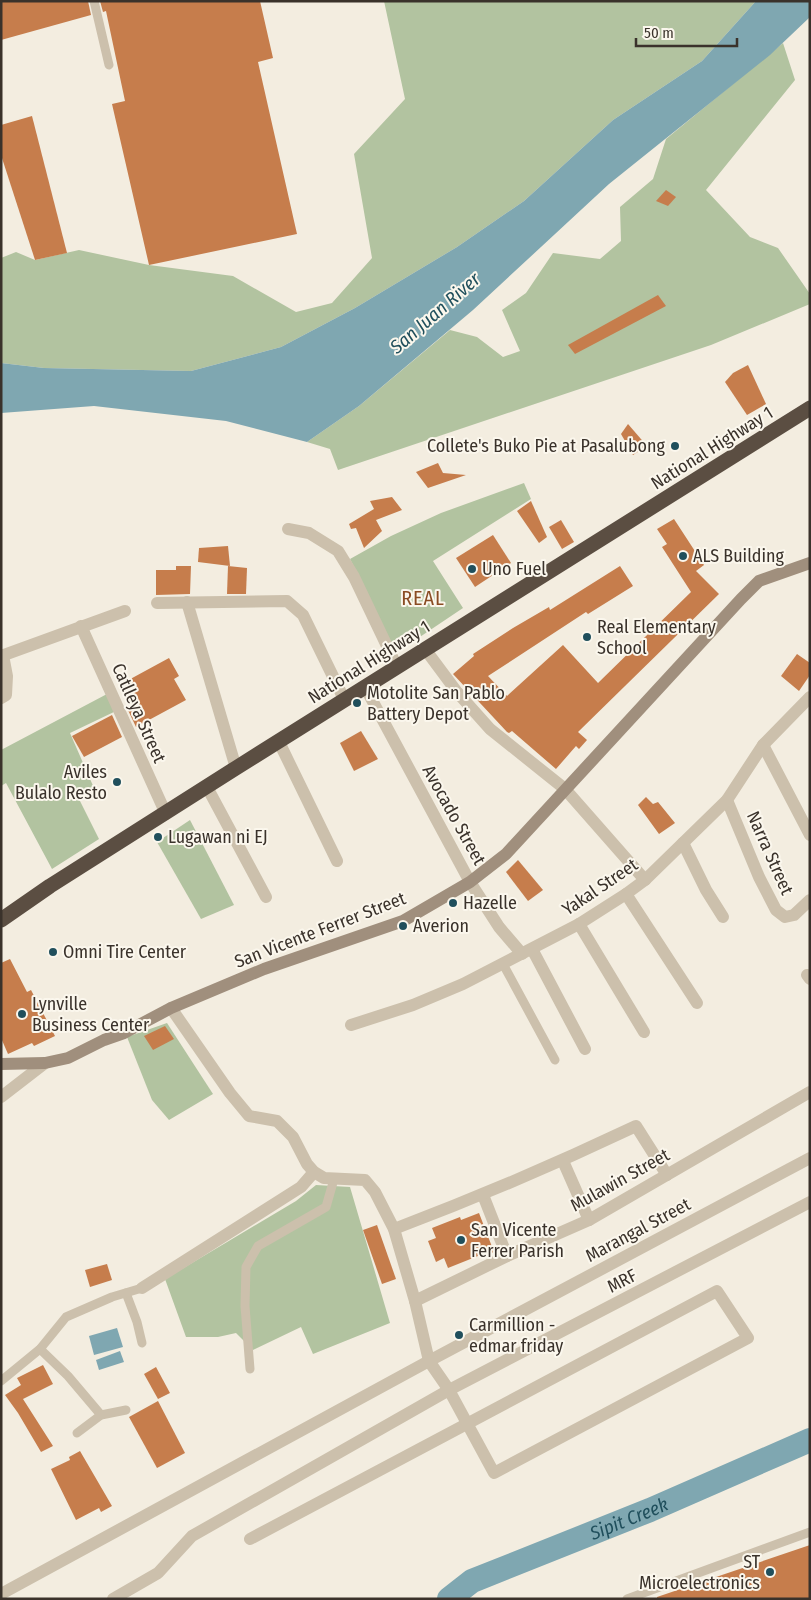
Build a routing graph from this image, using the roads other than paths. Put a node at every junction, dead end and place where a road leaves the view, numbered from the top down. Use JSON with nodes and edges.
{"nodes":[{"id":1,"x":94,"y":1,"type":"edge"},
{"id":2,"x":109,"y":65,"type":"dead end"},
{"id":3,"x":810,"y":408,"type":"edge"},
{"id":4,"x":288,"y":529,"type":"dead end"},
{"id":5,"x":810,"y":563,"type":"edge"},
{"id":6,"x":187,"y":602,"type":"junction"},
{"id":7,"x":157,"y":603,"type":"dead end"},
{"id":8,"x":125,"y":611,"type":"dead end"},
{"id":9,"x":81,"y":626,"type":"junction"},
{"id":10,"x":426,"y":649,"type":"junction"},
{"id":11,"x":2,"y":655,"type":"edge"},
{"id":12,"x":397,"y":667,"type":"junction"},
{"id":13,"x":365,"y":688,"type":"junction"},
{"id":14,"x":810,"y":697,"type":"edge"},
{"id":15,"x":1,"y":698,"type":"edge"},
{"id":16,"x":344,"y":699,"type":"junction"},
{"id":17,"x":279,"y":742,"type":"junction"},
{"id":18,"x":763,"y":745,"type":"junction"},
{"id":19,"x":236,"y":768,"type":"junction"},
{"id":20,"x":207,"y":787,"type":"junction"},
{"id":21,"x":565,"y":789,"type":"junction"},
{"id":22,"x":727,"y":800,"type":"junction"},
{"id":23,"x":166,"y":814,"type":"junction"},
{"id":24,"x":810,"y":835,"type":"edge"},
{"id":25,"x":683,"y":843,"type":"junction"},
{"id":26,"x":337,"y":861,"type":"dead end"},
{"id":27,"x":645,"y":880,"type":"junction"},
{"id":28,"x":470,"y":882,"type":"junction"},
{"id":29,"x":626,"y":894,"type":"junction"},
{"id":30,"x":266,"y":898,"type":"dead end"},
{"id":31,"x":810,"y":900,"type":"edge"},
{"id":32,"x":724,"y":917,"type":"dead end"},
{"id":33,"x":1,"y":920,"type":"edge"},
{"id":34,"x":579,"y":924,"type":"junction"},
{"id":35,"x":527,"y":952,"type":"junction"},
{"id":36,"x":503,"y":964,"type":"junction"},
{"id":37,"x":697,"y":1003,"type":"dead end"},
{"id":38,"x":171,"y":1008,"type":"junction"},
{"id":39,"x":351,"y":1026,"type":"dead end"},
{"id":40,"x":644,"y":1032,"type":"dead end"},
{"id":41,"x":585,"y":1049,"type":"dead end"},
{"id":42,"x":555,"y":1060,"type":"dead end"},
{"id":43,"x":45,"y":1063,"type":"junction"},
{"id":44,"x":1,"y":1064,"type":"edge"},
{"id":45,"x":810,"y":1092,"type":"edge"},
{"id":46,"x":1,"y":1097,"type":"edge"},
{"id":47,"x":810,"y":1158,"type":"edge"},
{"id":48,"x":563,"y":1161,"type":"junction"},
{"id":49,"x":314,"y":1172,"type":"junction"},
{"id":50,"x":667,"y":1175,"type":"junction"},
{"id":51,"x":334,"y":1179,"type":"junction"},
{"id":52,"x":483,"y":1195,"type":"junction"},
{"id":53,"x":810,"y":1202,"type":"edge"},
{"id":54,"x":589,"y":1220,"type":"junction"},
{"id":55,"x":394,"y":1229,"type":"junction"},
{"id":56,"x":508,"y":1256,"type":"junction"},
{"id":57,"x":142,"y":1288,"type":"joint"},
{"id":58,"x":126,"y":1293,"type":"junction"},
{"id":59,"x":415,"y":1301,"type":"junction"},
{"id":60,"x":142,"y":1343,"type":"dead end"},
{"id":61,"x":40,"y":1349,"type":"junction"},
{"id":62,"x":429,"y":1361,"type":"junction"},
{"id":63,"x":250,"y":1369,"type":"dead end"},
{"id":64,"x":1,"y":1381,"type":"edge"},
{"id":65,"x":449,"y":1390,"type":"junction"},
{"id":66,"x":126,"y":1410,"type":"dead end"},
{"id":67,"x":100,"y":1415,"type":"junction"},
{"id":68,"x":467,"y":1423,"type":"junction"},
{"id":69,"x":77,"y":1433,"type":"dead end"},
{"id":70,"x":810,"y":1532,"type":"edge"},
{"id":71,"x":250,"y":1539,"type":"dead end"},
{"id":72,"x":1,"y":1594,"type":"edge"},
{"id":73,"x":113,"y":1599,"type":"edge"},
{"id":74,"x":627,"y":1599,"type":"edge"}],
"edges":[{"from":1,"to":2,"type":"lane"},
{"from":3,"to":10,"type":"highway","name":"National Highway 1"},
{"from":4,"to":12,"type":"street"},
{"from":5,"to":21,"type":"street","name":"San Vicente Ferrer Street"},
{"from":6,"to":7,"type":"street"},
{"from":6,"to":16,"type":"street"},
{"from":6,"to":19,"type":"street"},
{"from":8,"to":9,"type":"street"},
{"from":9,"to":11,"type":"street"},
{"from":9,"to":23,"type":"street","name":"Catlleya Street"},
{"from":10,"to":12,"type":"highway","name":"National Highway 1"},
{"from":10,"to":21,"type":"street"},
{"from":11,"to":15,"type":"street"},
{"from":12,"to":13,"type":"highway","name":"National Highway 1"},
{"from":13,"to":16,"type":"highway","name":"National Highway 1"},
{"from":13,"to":28,"type":"street","name":"Avocado Street"},
{"from":14,"to":18,"type":"street","name":"Yakal Street"},
{"from":16,"to":17,"type":"highway","name":"National Highway 1"},
{"from":17,"to":19,"type":"highway","name":"National Highway 1"},
{"from":17,"to":26,"type":"street"},
{"from":18,"to":22,"type":"street","name":"Yakal Street"},
{"from":18,"to":24,"type":"street"},
{"from":19,"to":20,"type":"highway","name":"National Highway 1"},
{"from":20,"to":23,"type":"highway","name":"National Highway 1"},
{"from":20,"to":30,"type":"street"},
{"from":21,"to":27,"type":"street"},
{"from":21,"to":28,"type":"street","name":"San Vicente Ferrer Street"},
{"from":22,"to":25,"type":"street","name":"Yakal Street"},
{"from":22,"to":31,"type":"street","name":"Narra Street"},
{"from":23,"to":33,"type":"highway","name":"National Highway 1"},
{"from":25,"to":27,"type":"street","name":"Yakal Street"},
{"from":25,"to":32,"type":"street"},
{"from":27,"to":29,"type":"street","name":"Yakal Street"},
{"from":28,"to":35,"type":"street","name":"Avocado Street"},
{"from":28,"to":38,"type":"street","name":"San Vicente Ferrer Street"},
{"from":29,"to":34,"type":"street","name":"Yakal Street"},
{"from":29,"to":37,"type":"street"},
{"from":34,"to":35,"type":"street","name":"Yakal Street"},
{"from":34,"to":40,"type":"street"},
{"from":35,"to":36,"type":"street","name":"Yakal Street"},
{"from":35,"to":41,"type":"street","name":"Avocado Street"},
{"from":36,"to":39,"type":"street","name":"Yakal Street"},
{"from":36,"to":42,"type":"lane"},
{"from":38,"to":43,"type":"street","name":"San Vicente Ferrer Street"},
{"from":38,"to":49,"type":"street"},
{"from":43,"to":44,"type":"street"},
{"from":43,"to":46,"type":"street","name":"San Vicente Ferrer Street"},
{"from":45,"to":50,"type":"street","name":"Mulawin Street"},
{"from":47,"to":62,"type":"street","name":"Marangal Street"},
{"from":48,"to":50,"type":"street"},
{"from":48,"to":52,"type":"street"},
{"from":48,"to":54,"type":"street"},
{"from":49,"to":51,"type":"street"},
{"from":49,"to":57,"type":"street"},
{"from":50,"to":54,"type":"street","name":"Mulawin Street"},
{"from":51,"to":55,"type":"street"},
{"from":51,"to":63,"type":"lane"},
{"from":52,"to":55,"type":"street"},
{"from":52,"to":56,"type":"street"},
{"from":53,"to":65,"type":"street","name":"MRF"},
{"from":54,"to":56,"type":"street","name":"Mulawin Street"},
{"from":55,"to":59,"type":"street"},
{"from":56,"to":59,"type":"street","name":"Mulawin Street"},
{"from":57,"to":58,"type":"lane"},
{"from":58,"to":60,"type":"lane"},
{"from":58,"to":61,"type":"lane"},
{"from":59,"to":62,"type":"street"},
{"from":61,"to":64,"type":"lane"},
{"from":61,"to":67,"type":"lane"},
{"from":62,"to":65,"type":"street"},
{"from":62,"to":72,"type":"street","name":"Marangal Street"},
{"from":65,"to":68,"type":"street"},
{"from":65,"to":73,"type":"street","name":"MRF"},
{"from":66,"to":67,"type":"lane"},
{"from":67,"to":69,"type":"lane"},
{"from":68,"to":68,"type":"street"},
{"from":68,"to":71,"type":"street"},
{"from":70,"to":74,"type":"lane"}]}
